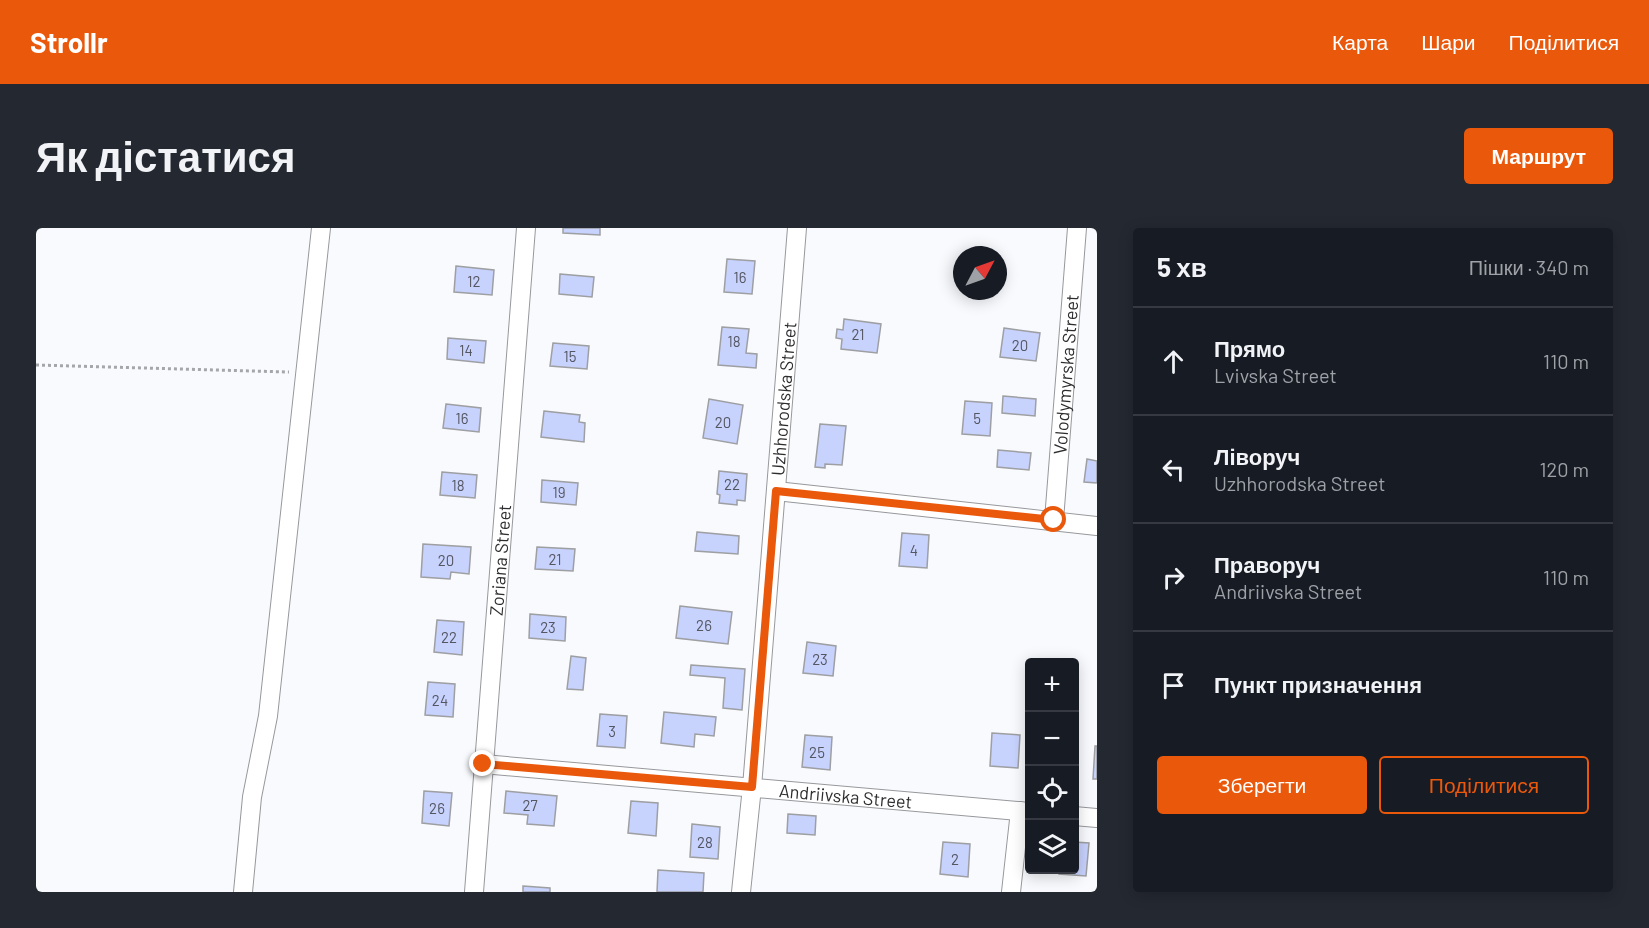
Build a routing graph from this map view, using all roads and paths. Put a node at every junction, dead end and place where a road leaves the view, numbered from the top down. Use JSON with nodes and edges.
{"nodes":[{"id":1,"x":321,"y":228,"type":"edge"},
{"id":2,"x":526,"y":228,"type":"edge"},
{"id":3,"x":797,"y":228,"type":"edge"},
{"id":4,"x":1077,"y":228,"type":"edge"},
{"id":5,"x":36,"y":365,"type":"edge"},
{"id":6,"x":304,"y":372,"type":"junction"},
{"id":7,"x":776,"y":491,"type":"junction"},
{"id":8,"x":1054,"y":520,"type":"junction"},
{"id":9,"x":1097,"y":526,"type":"edge"},
{"id":10,"x":483,"y":764,"type":"junction"},
{"id":11,"x":752,"y":787,"type":"junction"},
{"id":12,"x":1025,"y":811,"type":"edge"},
{"id":13,"x":1079,"y":816,"type":"edge"},
{"id":14,"x":1097,"y":818,"type":"edge"},
{"id":15,"x":243,"y":892,"type":"edge"},
{"id":16,"x":474,"y":892,"type":"edge"},
{"id":17,"x":741,"y":892,"type":"edge"},
{"id":18,"x":1011,"y":892,"type":"edge"}],
"edges":[{"from":1,"to":6,"type":"street"},
{"from":2,"to":10,"type":"street","name":"Zoriana Street"},
{"from":3,"to":7,"type":"street","name":"Uzhhorodska Street"},
{"from":4,"to":8,"type":"street","name":"Volodymyrska Street"},
{"from":5,"to":6,"type":"path"},
{"from":6,"to":15,"type":"street"},
{"from":7,"to":8,"type":"street"},
{"from":7,"to":11,"type":"street","name":"Uzhhorodska Street"},
{"from":8,"to":9,"type":"street"},
{"from":10,"to":11,"type":"street","name":"Andriivska Street"},
{"from":10,"to":16,"type":"street","name":"Zoriana Street"},
{"from":11,"to":12,"type":"street","name":"Andriivska Street"},
{"from":11,"to":17,"type":"street","name":"Uzhhorodska Street"},
{"from":12,"to":18,"type":"street"},
{"from":13,"to":14,"type":"street"}]}
